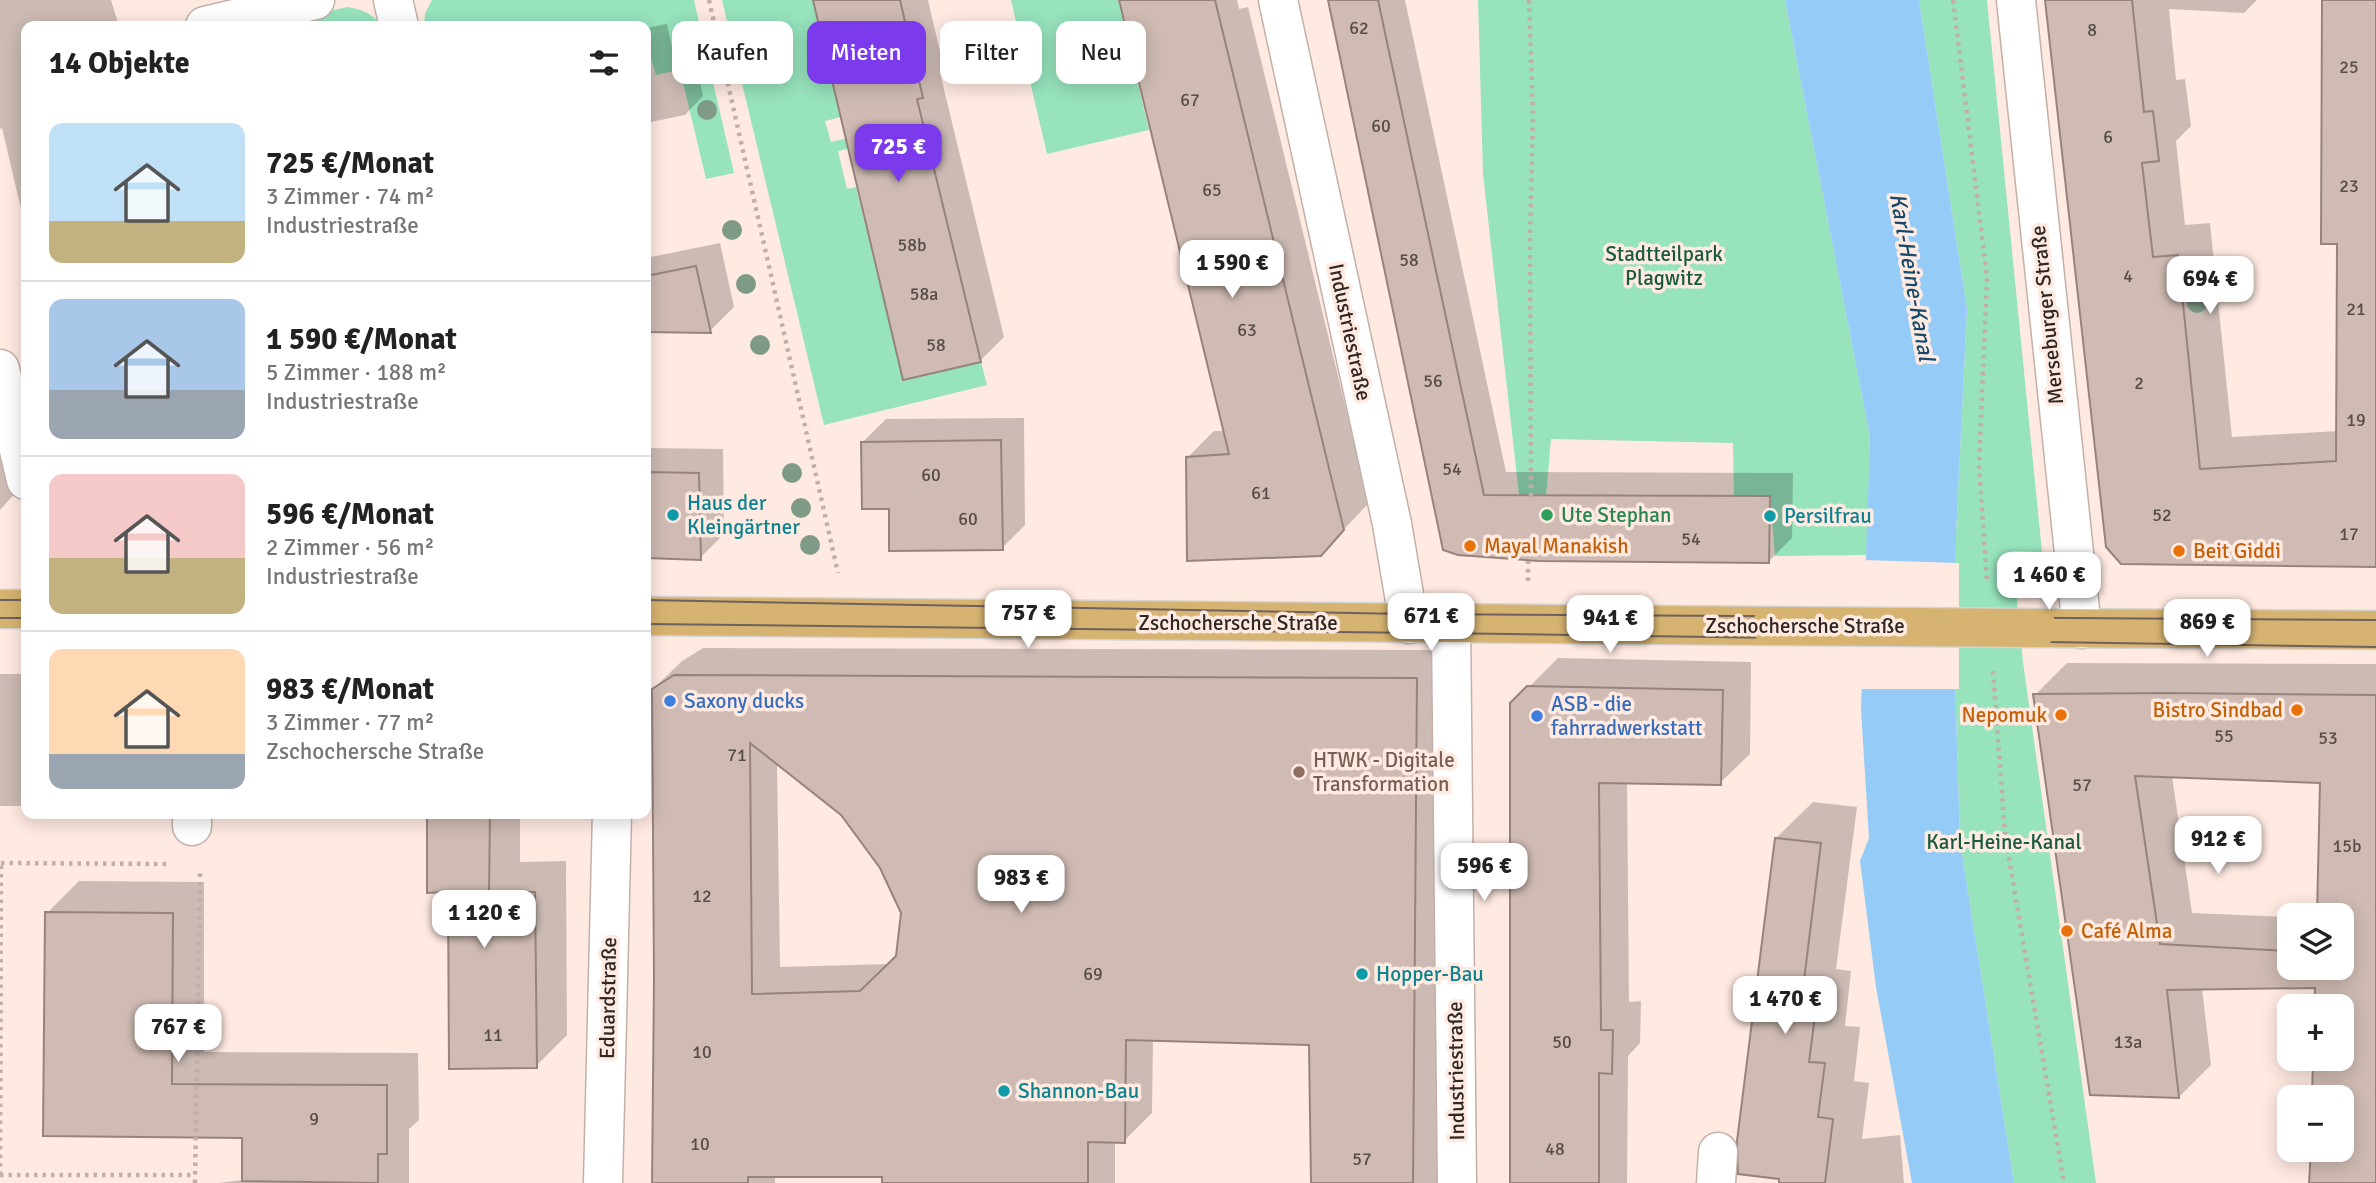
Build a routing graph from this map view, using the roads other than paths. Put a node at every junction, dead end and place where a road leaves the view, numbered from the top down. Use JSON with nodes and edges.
{"nodes":[{"id":1,"x":315,"y":0,"type":"edge"},
{"id":2,"x":393,"y":0,"type":"edge"},
{"id":3,"x":1278,"y":0,"type":"edge"},
{"id":4,"x":2016,"y":0,"type":"edge"},
{"id":5,"x":226,"y":21,"type":"edge"},
{"id":6,"x":398,"y":21,"type":"edge"},
{"id":7,"x":9,"y":371,"type":"edge"},
{"id":8,"x":21,"y":448,"type":"edge"},
{"id":9,"x":0,"y":609,"type":"edge"},
{"id":10,"x":21,"y":609,"type":"edge"},
{"id":11,"x":651,"y":616,"type":"edge"},
{"id":12,"x":1451,"y":623,"type":"junction"},
{"id":13,"x":1409,"y":624,"type":"junction"},
{"id":14,"x":2082,"y":629,"type":"junction"},
{"id":15,"x":2376,"y":630,"type":"edge"},
{"id":16,"x":612,"y":819,"type":"edge"},
{"id":17,"x":603,"y":1183,"type":"edge"},
{"id":18,"x":1457,"y":1183,"type":"edge"}],
"edges":[{"from":1,"to":5,"type":"street"},
{"from":2,"to":6,"type":"street"},
{"from":3,"to":13,"type":"street","name":"Industriestraße"},
{"from":4,"to":14,"type":"street","name":"Merseburger Straße"},
{"from":7,"to":8,"type":"street"},
{"from":9,"to":10,"type":"main road"},
{"from":11,"to":13,"type":"main road","name":"Zschochersche Straße"},
{"from":12,"to":13,"type":"main road","name":"Zschochersche Straße"},
{"from":12,"to":14,"type":"main road","name":"Zschochersche Straße","bridge":true},
{"from":12,"to":18,"type":"street","name":"Industriestraße"},
{"from":14,"to":15,"type":"main road","name":"Zschochersche Straße"},
{"from":16,"to":17,"type":"street","name":"Eduardstraße"}]}
